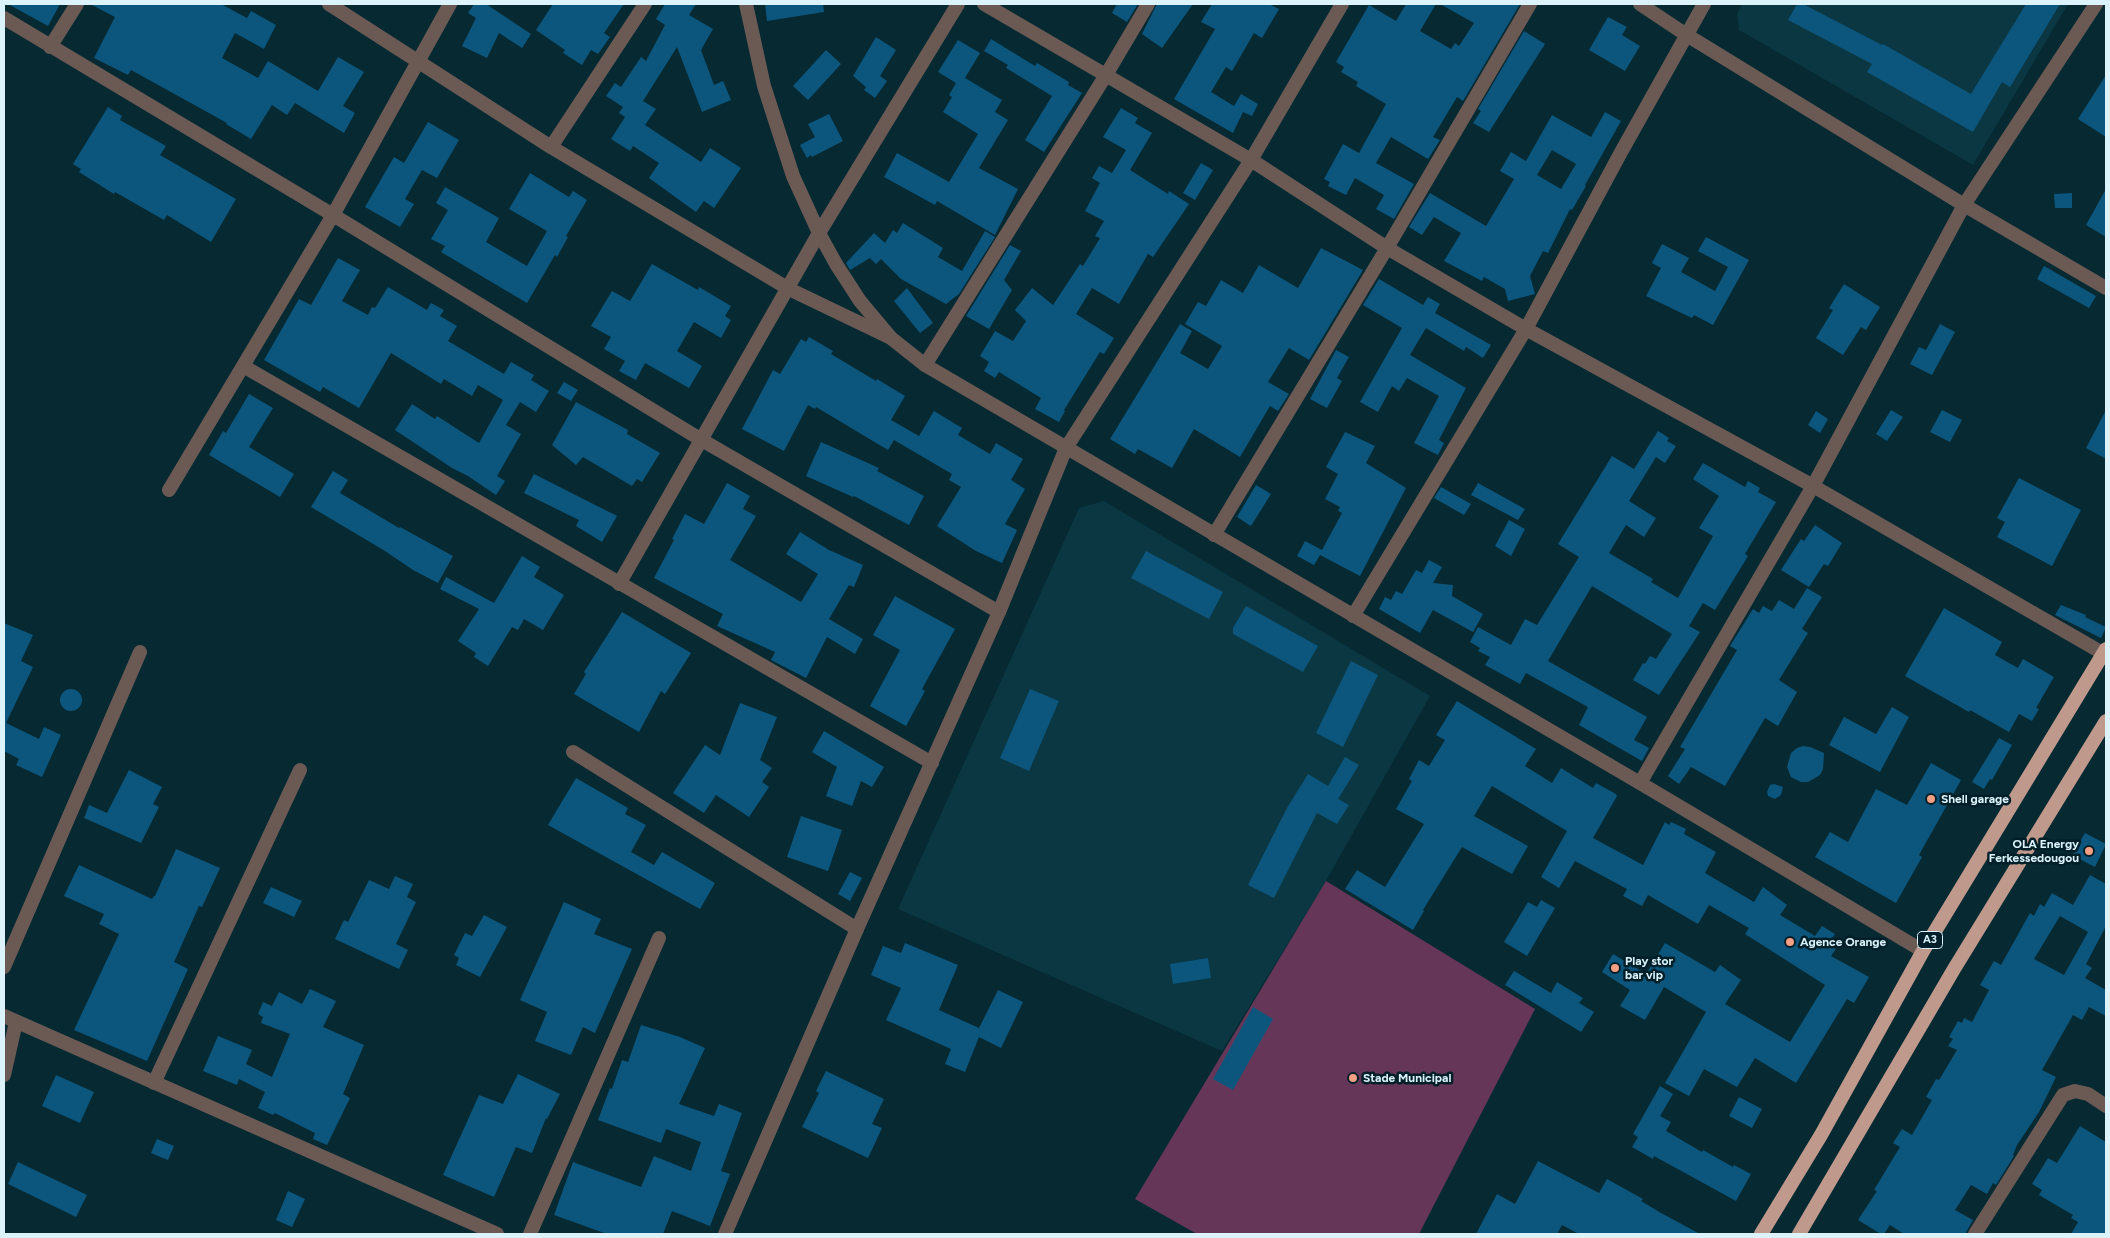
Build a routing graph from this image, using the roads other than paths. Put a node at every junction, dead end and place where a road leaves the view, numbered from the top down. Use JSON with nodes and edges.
{"nodes":[{"id":1,"x":77,"y":4,"type":"edge"},
{"id":2,"x":329,"y":4,"type":"edge"},
{"id":3,"x":450,"y":4,"type":"edge"},
{"id":4,"x":645,"y":4,"type":"edge"},
{"id":5,"x":746,"y":4,"type":"edge"},
{"id":6,"x":958,"y":4,"type":"edge"},
{"id":7,"x":984,"y":4,"type":"edge"},
{"id":8,"x":1148,"y":4,"type":"edge"},
{"id":9,"x":1342,"y":4,"type":"edge"},
{"id":10,"x":1530,"y":4,"type":"edge"},
{"id":11,"x":1640,"y":4,"type":"edge"},
{"id":12,"x":1704,"y":4,"type":"edge"},
{"id":13,"x":2096,"y":4,"type":"edge"},
{"id":14,"x":4,"y":18,"type":"edge"},
{"id":15,"x":1685,"y":34,"type":"junction"},
{"id":16,"x":50,"y":47,"type":"junction"},
{"id":17,"x":416,"y":61,"type":"junction"},
{"id":18,"x":1106,"y":75,"type":"junction"},
{"id":19,"x":551,"y":146,"type":"junction"},
{"id":20,"x":1251,"y":160,"type":"junction"},
{"id":21,"x":1964,"y":205,"type":"junction"},
{"id":22,"x":333,"y":215,"type":"junction"},
{"id":23,"x":819,"y":233,"type":"junction"},
{"id":24,"x":1387,"y":248,"type":"junction"},
{"id":25,"x":2106,"y":288,"type":"edge"},
{"id":26,"x":789,"y":289,"type":"junction"},
{"id":27,"x":1526,"y":329,"type":"junction"},
{"id":28,"x":891,"y":338,"type":"junction"},
{"id":29,"x":924,"y":365,"type":"junction"},
{"id":30,"x":243,"y":366,"type":"junction"},
{"id":31,"x":700,"y":439,"type":"junction"},
{"id":32,"x":1066,"y":448,"type":"junction"},
{"id":33,"x":1813,"y":486,"type":"junction"},
{"id":34,"x":169,"y":490,"type":"dead end"},
{"id":35,"x":1214,"y":534,"type":"junction"},
{"id":36,"x":619,"y":584,"type":"junction"},
{"id":37,"x":999,"y":612,"type":"junction"},
{"id":38,"x":1353,"y":616,"type":"junction"},
{"id":39,"x":140,"y":652,"type":"dead end"},
{"id":40,"x":2106,"y":652,"type":"edge"},
{"id":41,"x":2106,"y":721,"type":"edge"},
{"id":42,"x":573,"y":752,"type":"dead end"},
{"id":43,"x":932,"y":764,"type":"junction"},
{"id":44,"x":300,"y":770,"type":"dead end"},
{"id":45,"x":1640,"y":783,"type":"junction"},
{"id":46,"x":857,"y":929,"type":"junction"},
{"id":47,"x":658,"y":938,"type":"dead end"},
{"id":48,"x":1923,"y":951,"type":"junction"},
{"id":49,"x":4,"y":967,"type":"edge"},
{"id":50,"x":10,"y":1019,"type":"edge"},
{"id":51,"x":4,"y":1075,"type":"edge"},
{"id":52,"x":154,"y":1084,"type":"junction"},
{"id":53,"x":2106,"y":1106,"type":"edge"},
{"id":54,"x":497,"y":1234,"type":"edge"},
{"id":55,"x":530,"y":1234,"type":"edge"},
{"id":56,"x":725,"y":1234,"type":"edge"},
{"id":57,"x":1761,"y":1234,"type":"edge"},
{"id":58,"x":1799,"y":1234,"type":"edge"},
{"id":59,"x":1975,"y":1234,"type":"edge"}],
"edges":[{"from":1,"to":16,"type":"street"},
{"from":2,"to":17,"type":"street"},
{"from":3,"to":17,"type":"street"},
{"from":4,"to":19,"type":"street"},
{"from":5,"to":23,"type":"street"},
{"from":6,"to":23,"type":"street"},
{"from":7,"to":18,"type":"street"},
{"from":8,"to":18,"type":"street"},
{"from":9,"to":20,"type":"street"},
{"from":10,"to":24,"type":"street"},
{"from":11,"to":15,"type":"street"},
{"from":12,"to":15,"type":"street"},
{"from":13,"to":21,"type":"street"},
{"from":14,"to":16,"type":"street"},
{"from":15,"to":21,"type":"street"},
{"from":15,"to":27,"type":"street"},
{"from":16,"to":22,"type":"street"},
{"from":17,"to":19,"type":"street"},
{"from":17,"to":22,"type":"street"},
{"from":18,"to":20,"type":"street"},
{"from":18,"to":29,"type":"street"},
{"from":19,"to":26,"type":"street"},
{"from":20,"to":24,"type":"street"},
{"from":20,"to":32,"type":"street"},
{"from":21,"to":25,"type":"street"},
{"from":21,"to":33,"type":"street"},
{"from":22,"to":30,"type":"street"},
{"from":22,"to":31,"type":"street"},
{"from":23,"to":26,"type":"street"},
{"from":23,"to":28,"type":"street"},
{"from":24,"to":27,"type":"street"},
{"from":24,"to":35,"type":"street"},
{"from":26,"to":28,"type":"street"},
{"from":26,"to":31,"type":"street"},
{"from":27,"to":33,"type":"street"},
{"from":27,"to":38,"type":"street"},
{"from":28,"to":29,"type":"street"},
{"from":29,"to":32,"type":"street"},
{"from":30,"to":34,"type":"street"},
{"from":30,"to":36,"type":"street"},
{"from":31,"to":36,"type":"street"},
{"from":31,"to":37,"type":"street"},
{"from":32,"to":35,"type":"street"},
{"from":32,"to":37,"type":"street"},
{"from":33,"to":40,"type":"street"},
{"from":33,"to":45,"type":"street"},
{"from":35,"to":38,"type":"street"},
{"from":36,"to":43,"type":"street"},
{"from":37,"to":43,"type":"street"},
{"from":38,"to":45,"type":"street"},
{"from":39,"to":49,"type":"street"},
{"from":40,"to":48,"type":"highway","number":"A3"},
{"from":41,"to":58,"type":"highway"},
{"from":42,"to":46,"type":"street"},
{"from":43,"to":46,"type":"street"},
{"from":44,"to":52,"type":"street"},
{"from":45,"to":48,"type":"street"},
{"from":46,"to":56,"type":"street"},
{"from":47,"to":55,"type":"street"},
{"from":48,"to":57,"type":"highway","number":"A3"},
{"from":50,"to":51,"type":"street"},
{"from":50,"to":52,"type":"street"},
{"from":52,"to":54,"type":"street"},
{"from":53,"to":59,"type":"street"}]}
